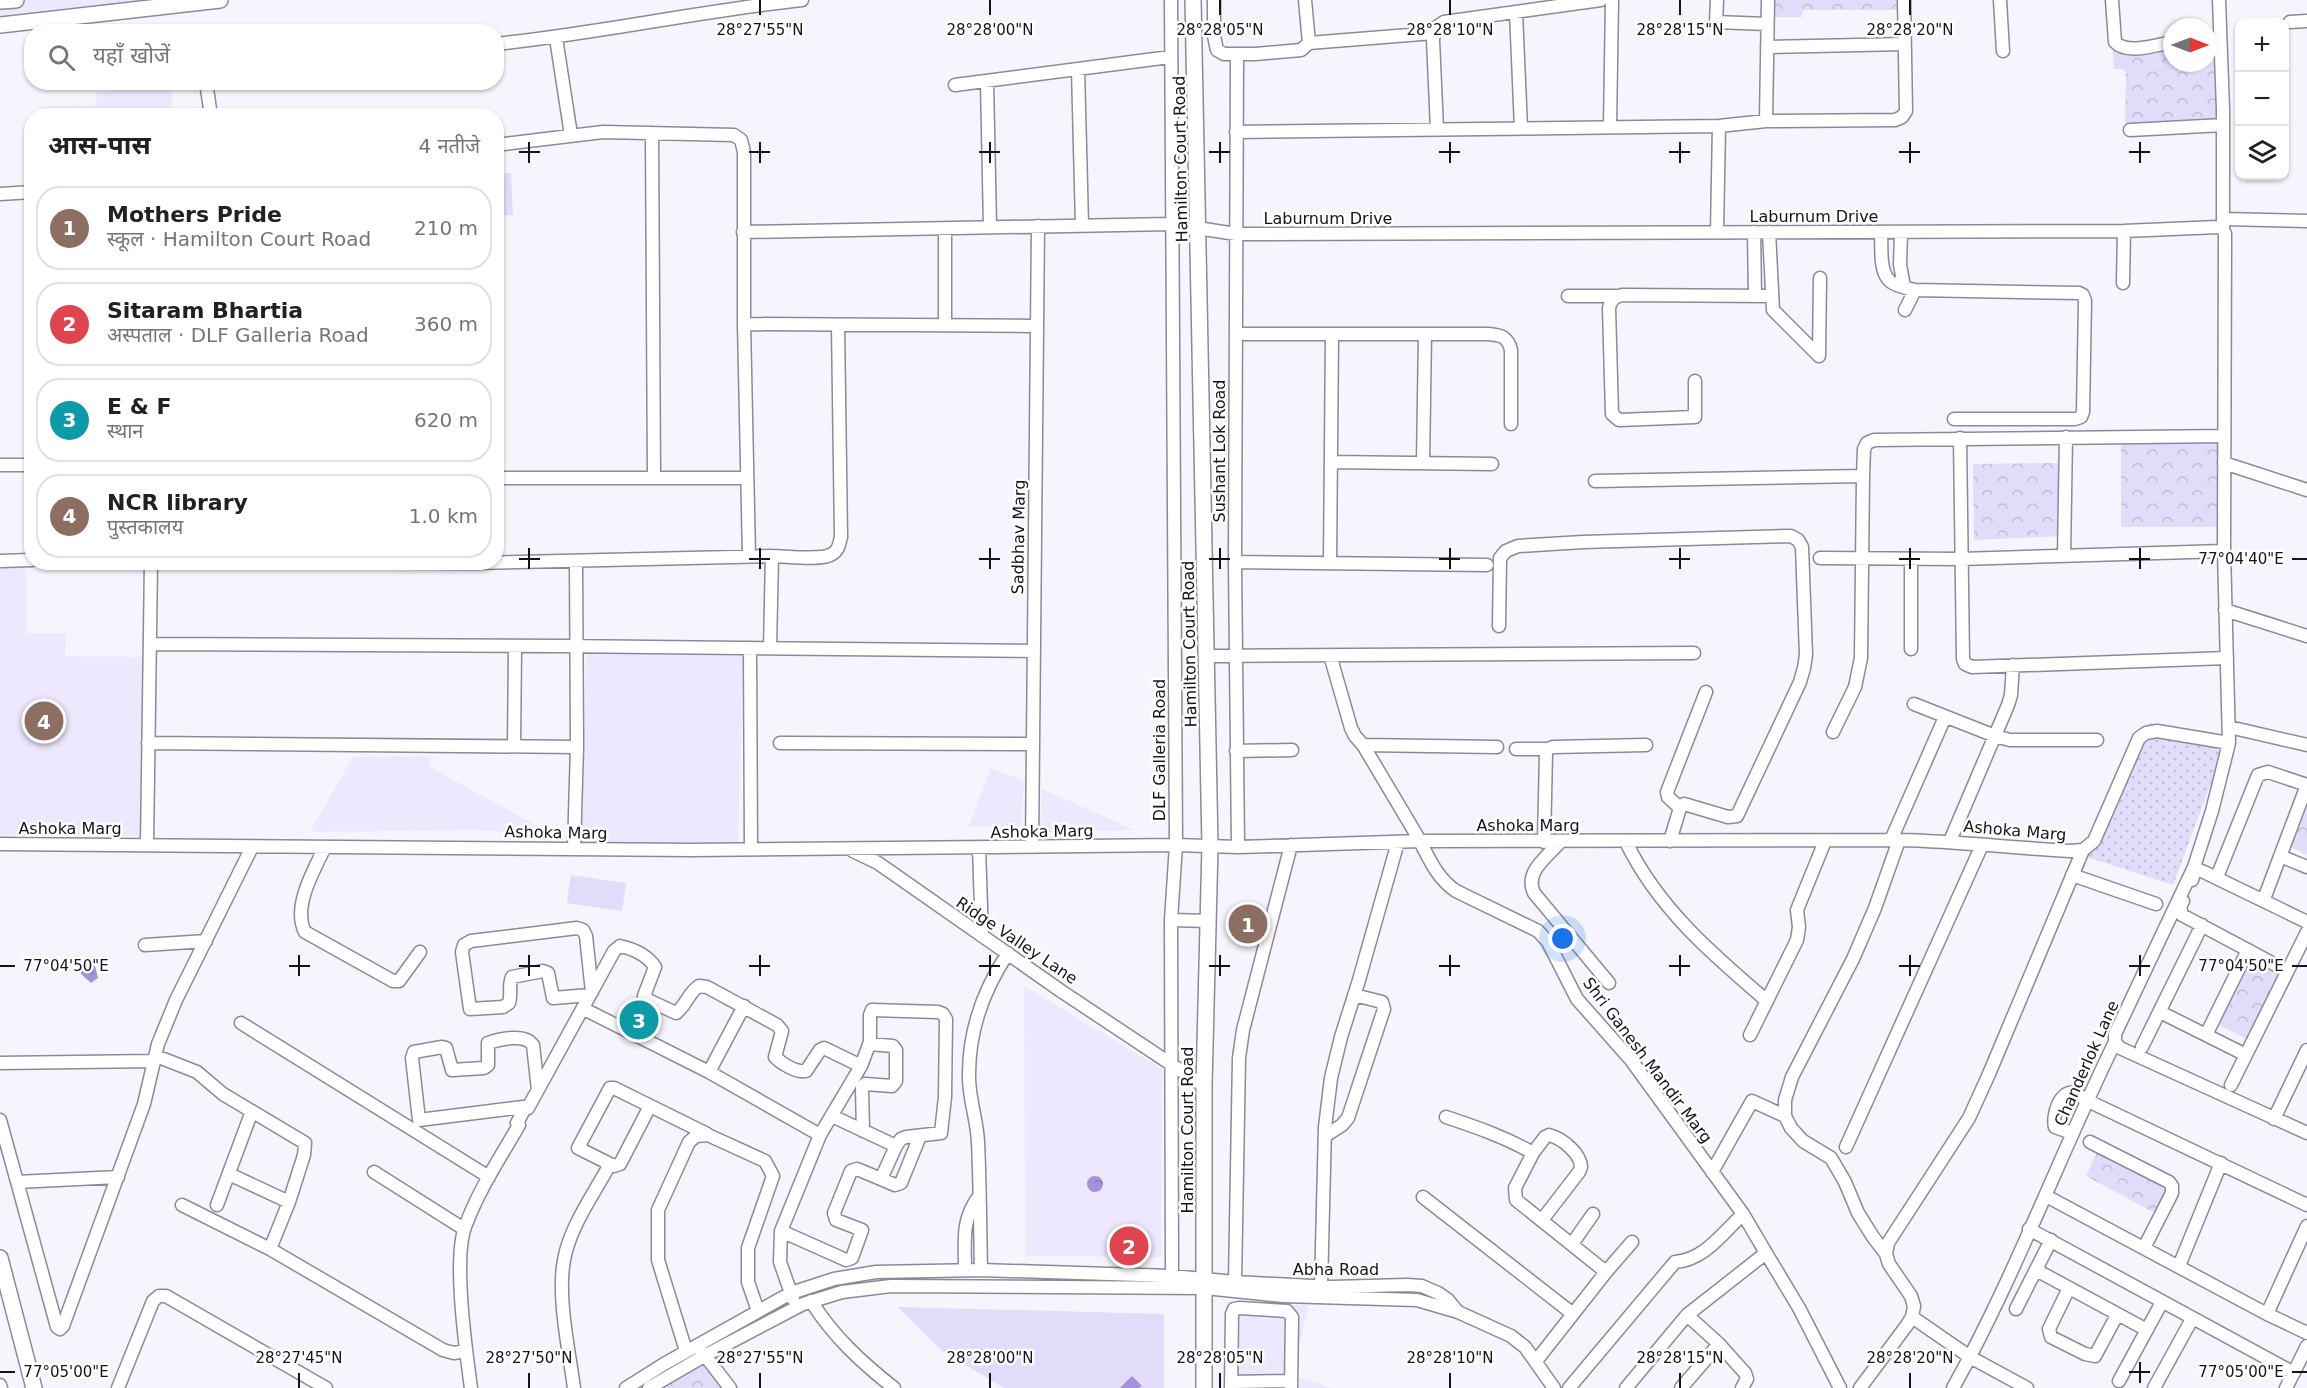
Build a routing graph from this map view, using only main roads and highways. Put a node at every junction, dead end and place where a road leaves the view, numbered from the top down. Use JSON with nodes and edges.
{"nodes":[{"id":1,"x":16,"y":0,"type":"edge"},
{"id":2,"x":220,"y":0,"type":"edge"},
{"id":3,"x":1194,"y":0,"type":"edge"},
{"id":4,"x":0,"y":1,"type":"edge"},
{"id":5,"x":0,"y":25,"type":"edge"},
{"id":6,"x":0,"y":1258,"type":"edge"},
{"id":7,"x":34,"y":1388,"type":"edge"},
{"id":8,"x":1204,"y":1388,"type":"edge"}],
"edges":[{"from":1,"to":4,"type":"main road"},
{"from":2,"to":5,"type":"main road"},
{"from":3,"to":8,"type":"main road","name":"Hamilton Court Road"},
{"from":6,"to":7,"type":"main road"}]}
